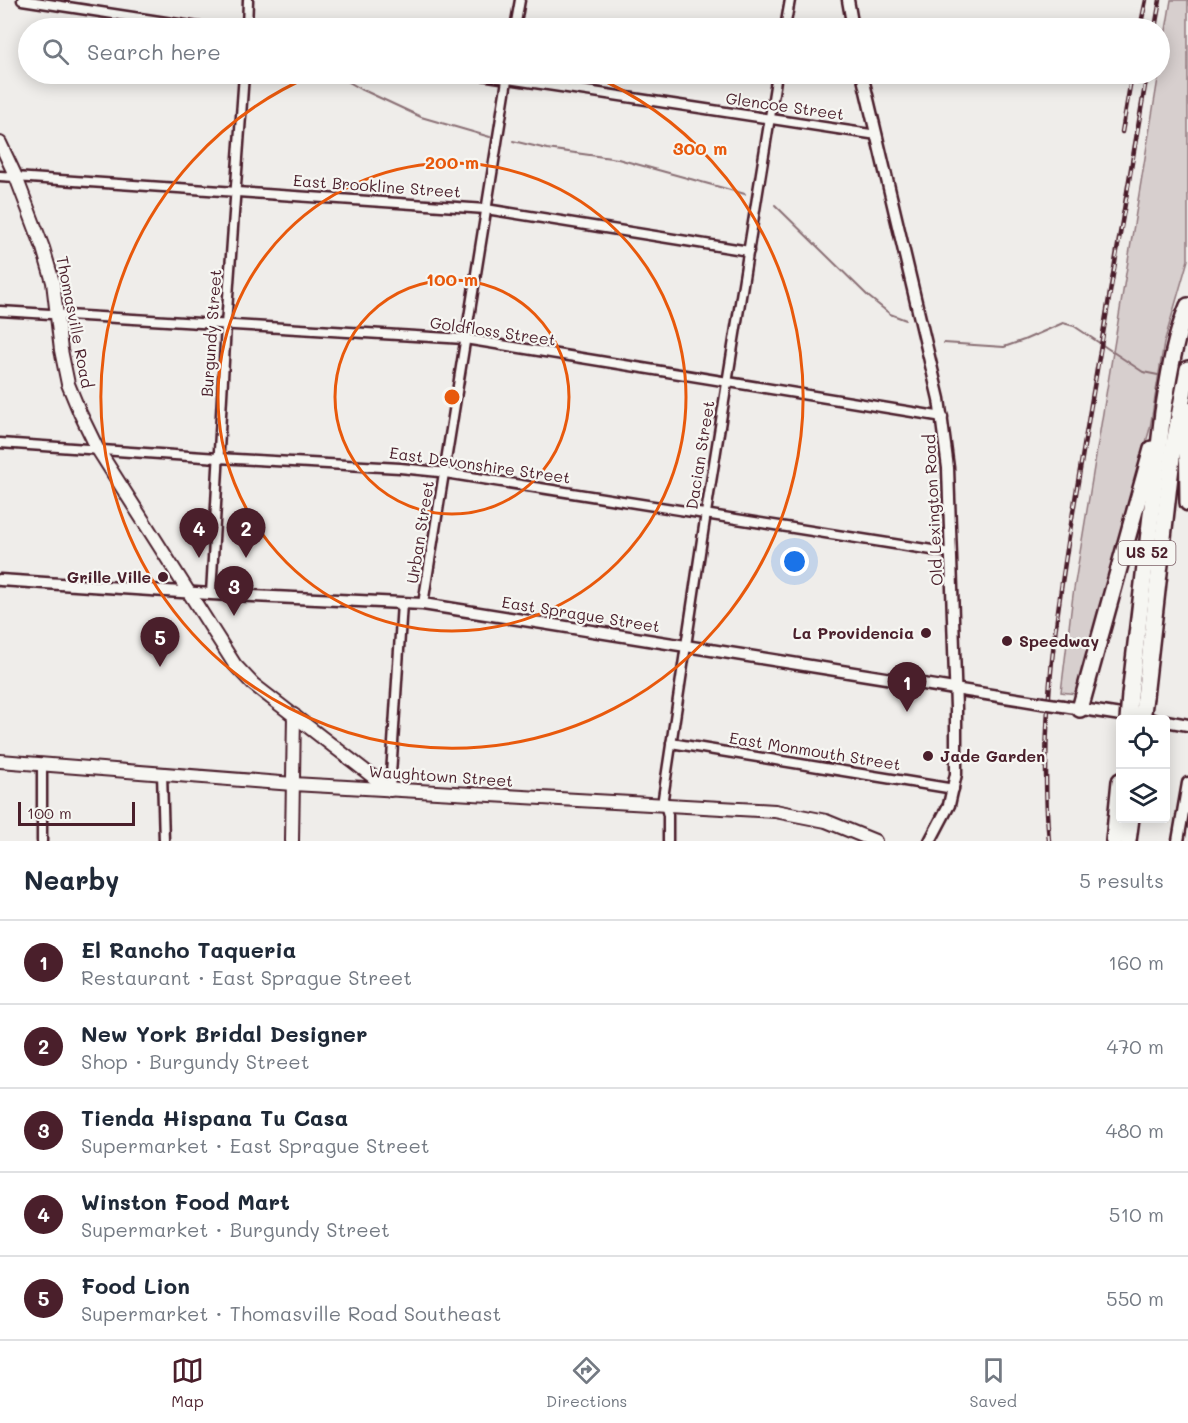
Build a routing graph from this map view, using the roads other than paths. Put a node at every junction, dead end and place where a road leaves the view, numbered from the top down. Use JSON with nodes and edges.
{"nodes":[{"id":1,"x":21,"y":0,"type":"edge"},
{"id":2,"x":248,"y":0,"type":"edge"},
{"id":3,"x":520,"y":0,"type":"edge"},
{"id":4,"x":790,"y":0,"type":"edge"},
{"id":5,"x":848,"y":0,"type":"edge"},
{"id":6,"x":140,"y":18,"type":"edge"},
{"id":7,"x":247,"y":18,"type":"edge"},
{"id":8,"x":517,"y":18,"type":"edge"},
{"id":9,"x":787,"y":18,"type":"edge"},
{"id":10,"x":851,"y":18,"type":"edge"},
{"id":11,"x":243,"y":84,"type":"edge"},
{"id":12,"x":506,"y":84,"type":"edge"},
{"id":13,"x":556,"y":84,"type":"edge"},
{"id":14,"x":775,"y":84,"type":"edge"},
{"id":15,"x":864,"y":84,"type":"edge"},
{"id":16,"x":769,"y":119,"type":"junction"},
{"id":17,"x":877,"y":135,"type":"junction"},
{"id":18,"x":0,"y":143,"type":"edge"},
{"id":19,"x":0,"y":176,"type":"edge"},
{"id":20,"x":16,"y":177,"type":"junction"},
{"id":21,"x":235,"y":190,"type":"junction"},
{"id":22,"x":486,"y":209,"type":"junction"},
{"id":23,"x":749,"y":251,"type":"junction"},
{"id":24,"x":1188,"y":306,"type":"edge"},
{"id":25,"x":0,"y":311,"type":"edge"},
{"id":26,"x":57,"y":314,"type":"junction"},
{"id":27,"x":226,"y":325,"type":"junction"},
{"id":28,"x":465,"y":339,"type":"junction"},
{"id":29,"x":1188,"y":369,"type":"edge"},
{"id":30,"x":728,"y":382,"type":"junction"},
{"id":31,"x":1185,"y":396,"type":"edge"},
{"id":32,"x":1163,"y":412,"type":"junction"},
{"id":33,"x":943,"y":417,"type":"junction"},
{"id":34,"x":0,"y":443,"type":"edge"},
{"id":35,"x":97,"y":448,"type":"junction"},
{"id":36,"x":218,"y":458,"type":"junction"},
{"id":37,"x":445,"y":473,"type":"junction"},
{"id":38,"x":1188,"y":503,"type":"edge"},
{"id":39,"x":706,"y":513,"type":"junction"},
{"id":40,"x":951,"y":553,"type":"junction"},
{"id":41,"x":0,"y":580,"type":"edge"},
{"id":42,"x":188,"y":592,"type":"junction"},
{"id":43,"x":211,"y":594,"type":"junction"},
{"id":44,"x":402,"y":603,"type":"junction"},
{"id":45,"x":423,"y":604,"type":"junction"},
{"id":46,"x":687,"y":647,"type":"junction"},
{"id":47,"x":955,"y":689,"type":"junction"},
{"id":48,"x":1137,"y":696,"type":"junction"},
{"id":49,"x":1080,"y":709,"type":"junction"},
{"id":50,"x":294,"y":715,"type":"junction"},
{"id":51,"x":1120,"y":715,"type":"edge"},
{"id":52,"x":1130,"y":715,"type":"edge"},
{"id":53,"x":1141,"y":715,"type":"edge"},
{"id":54,"x":1170,"y":722,"type":"edge"},
{"id":55,"x":1188,"y":725,"type":"edge"},
{"id":56,"x":671,"y":743,"type":"junction"},
{"id":57,"x":0,"y":761,"type":"edge"},
{"id":58,"x":42,"y":764,"type":"junction"},
{"id":59,"x":162,"y":773,"type":"junction"},
{"id":60,"x":1188,"y":783,"type":"edge"},
{"id":61,"x":293,"y":784,"type":"junction"},
{"id":62,"x":954,"y":789,"type":"junction"},
{"id":63,"x":390,"y":790,"type":"junction"},
{"id":64,"x":665,"y":806,"type":"junction"},
{"id":65,"x":1185,"y":824,"type":"edge"},
{"id":66,"x":1126,"y":827,"type":"edge"},
{"id":67,"x":42,"y":841,"type":"edge"},
{"id":68,"x":164,"y":841,"type":"edge"},
{"id":69,"x":292,"y":841,"type":"edge"},
{"id":70,"x":668,"y":841,"type":"edge"},
{"id":71,"x":874,"y":841,"type":"edge"},
{"id":72,"x":930,"y":841,"type":"edge"},
{"id":73,"x":1114,"y":841,"type":"edge"},
{"id":74,"x":1179,"y":841,"type":"edge"}],
"edges":[{"from":1,"to":6,"type":"street"},
{"from":2,"to":7,"type":"street"},
{"from":3,"to":8,"type":"street"},
{"from":4,"to":9,"type":"street"},
{"from":5,"to":10,"type":"main road"},
{"from":11,"to":21,"type":"street","name":"Burgundy Street"},
{"from":12,"to":22,"type":"street","name":"Urban Street"},
{"from":13,"to":16,"type":"street","name":"Glencoe Street"},
{"from":14,"to":16,"type":"street","name":"Dacian Street"},
{"from":15,"to":17,"type":"main road","name":"Old Lexington Road"},
{"from":16,"to":17,"type":"street","name":"Glencoe Street"},
{"from":16,"to":23,"type":"street","name":"Dacian Street"},
{"from":17,"to":33,"type":"main road","name":"Old Lexington Road"},
{"from":18,"to":20,"type":"main road","name":"Thomasville Road"},
{"from":19,"to":20,"type":"street","name":"East Brookline Street"},
{"from":20,"to":21,"type":"street","name":"East Brookline Street"},
{"from":20,"to":26,"type":"main road","name":"Thomasville Road"},
{"from":21,"to":22,"type":"street","name":"East Brookline Street"},
{"from":21,"to":27,"type":"street","name":"Burgundy Street"},
{"from":22,"to":23,"type":"street","name":"East Brookline Street"},
{"from":22,"to":28,"type":"street","name":"Urban Street"},
{"from":23,"to":30,"type":"street","name":"Dacian Street"},
{"from":24,"to":32,"type":"highway","number":"US 52"},
{"from":25,"to":26,"type":"street","name":"Goldfloss Street"},
{"from":26,"to":27,"type":"street","name":"Goldfloss Street"},
{"from":26,"to":35,"type":"main road","name":"Thomasville Road"},
{"from":27,"to":28,"type":"street","name":"Goldfloss Street"},
{"from":27,"to":36,"type":"street","name":"Burgundy Street"},
{"from":28,"to":30,"type":"street","name":"Goldfloss Street"},
{"from":28,"to":37,"type":"street","name":"Urban Street"},
{"from":29,"to":31,"type":"highway","number":"US 52"},
{"from":30,"to":33,"type":"street","name":"Goldfloss Street"},
{"from":30,"to":39,"type":"street","name":"Dacian Street"},
{"from":31,"to":38,"type":"highway"},
{"from":31,"to":48,"type":"highway","number":"US 52"},
{"from":32,"to":48,"type":"highway","number":"US 52"},
{"from":32,"to":49,"type":"highway"},
{"from":33,"to":40,"type":"main road","name":"Old Lexington Road"},
{"from":34,"to":35,"type":"street","name":"East Devonshire Street"},
{"from":35,"to":36,"type":"street","name":"East Devonshire Street"},
{"from":35,"to":42,"type":"main road","name":"Thomasville Road"},
{"from":36,"to":37,"type":"street","name":"East Devonshire Street"},
{"from":36,"to":43,"type":"street","name":"Burgundy Street"},
{"from":37,"to":39,"type":"street","name":"East Devonshire Street"},
{"from":37,"to":45,"type":"street","name":"Urban Street"},
{"from":39,"to":40,"type":"street","name":"East Devonshire Street"},
{"from":39,"to":46,"type":"street","name":"Dacian Street"},
{"from":40,"to":47,"type":"main road","name":"Old Lexington Road"},
{"from":41,"to":42,"type":"main road","name":"East Sprague Street"},
{"from":42,"to":43,"type":"main road","name":"East Sprague Street"},
{"from":42,"to":50,"type":"main road","name":"Thomasville Road"},
{"from":43,"to":44,"type":"main road","name":"East Sprague Street"},
{"from":44,"to":45,"type":"main road","name":"East Sprague Street"},
{"from":44,"to":63,"type":"street","name":"Urban Street"},
{"from":45,"to":46,"type":"main road","name":"East Sprague Street"},
{"from":46,"to":47,"type":"main road","name":"East Sprague Street"},
{"from":46,"to":56,"type":"street","name":"Dacian Street"},
{"from":47,"to":49,"type":"main road","name":"East Sprague Street","bridge":true},
{"from":47,"to":62,"type":"main road","name":"Old Lexington Road"},
{"from":48,"to":52,"type":"highway","number":"US 52","bridge":true},
{"from":48,"to":53,"type":"highway","number":"US 52","bridge":true},
{"from":49,"to":51,"type":"main road","name":"East Sprague Street"},
{"from":50,"to":61,"type":"main road"},
{"from":50,"to":63,"type":"main road","name":"Thomasville Road"},
{"from":54,"to":55,"type":"main road"},
{"from":56,"to":62,"type":"street","name":"East Monmouth Street"},
{"from":56,"to":64,"type":"street","name":"Dacian Street"},
{"from":57,"to":58,"type":"main road","name":"Waughtown Street"},
{"from":58,"to":59,"type":"main road","name":"Waughtown Street"},
{"from":58,"to":67,"type":"street"},
{"from":59,"to":61,"type":"main road","name":"Waughtown Street"},
{"from":59,"to":68,"type":"street"},
{"from":60,"to":65,"type":"main road"},
{"from":61,"to":63,"type":"main road","name":"Waughtown Street"},
{"from":61,"to":69,"type":"main road"},
{"from":62,"to":72,"type":"main road","name":"Old Lexington Road"},
{"from":63,"to":64,"type":"main road","name":"Waughtown Street"},
{"from":64,"to":70,"type":"street","name":"Dacian Street"},
{"from":64,"to":71,"type":"main road","name":"Waughtown Street"},
{"from":65,"to":74,"type":"main road"},
{"from":66,"to":73,"type":"highway"}]}
